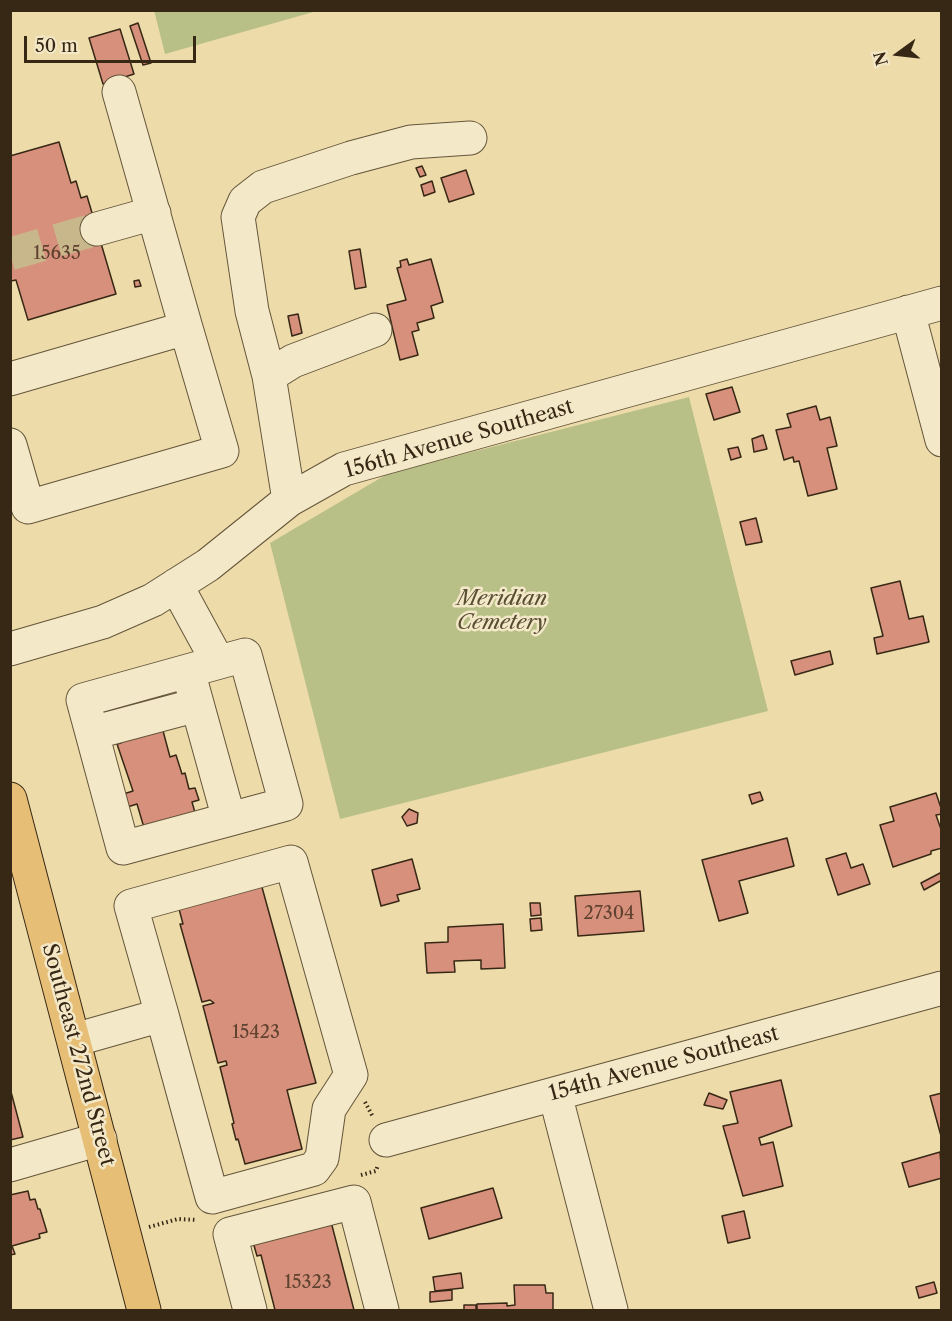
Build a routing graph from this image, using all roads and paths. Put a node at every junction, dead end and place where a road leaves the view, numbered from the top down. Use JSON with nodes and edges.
{"nodes":[{"id":1,"x":119,"y":92,"type":"dead end"},
{"id":2,"x":470,"y":138,"type":"dead end"},
{"id":3,"x":153,"y":213,"type":"junction"},
{"id":4,"x":97,"y":229,"type":"tunnel mouth"},
{"id":5,"x":942,"y":303,"type":"edge"},
{"id":6,"x":908,"y":312,"type":"junction"},
{"id":7,"x":186,"y":328,"type":"junction"},
{"id":8,"x":375,"y":330,"type":"dead end"},
{"id":9,"x":269,"y":376,"type":"junction"},
{"id":10,"x":10,"y":379,"type":"edge"},
{"id":11,"x":942,"y":440,"type":"edge"},
{"id":12,"x":10,"y":445,"type":"edge"},
{"id":13,"x":290,"y":500,"type":"junction"},
{"id":14,"x":176,"y":585,"type":"junction"},
{"id":15,"x":10,"y":649,"type":"edge"},
{"id":16,"x":203,"y":666,"type":"junction"},
{"id":17,"x":197,"y":705,"type":"junction"},
{"id":18,"x":92,"y":733,"type":"junction"},
{"id":19,"x":10,"y":799,"type":"edge"},
{"id":20,"x":229,"y":819,"type":"junction"},
{"id":21,"x":942,"y":988,"type":"edge"},
{"id":22,"x":162,"y":1015,"type":"junction"},
{"id":23,"x":74,"y":1040,"type":"junction"},
{"id":24,"x":351,"y":1075,"type":"junction"},
{"id":25,"x":555,"y":1094,"type":"junction"},
{"id":26,"x":100,"y":1139,"type":"junction"},
{"id":27,"x":386,"y":1140,"type":"joint"},
{"id":28,"x":10,"y":1165,"type":"edge"},
{"id":29,"x":144,"y":1311,"type":"edge"},
{"id":30,"x":250,"y":1311,"type":"edge"},
{"id":31,"x":382,"y":1311,"type":"edge"},
{"id":32,"x":612,"y":1311,"type":"edge"}],
"edges":[{"from":1,"to":3,"type":"street"},
{"from":2,"to":9,"type":"street"},
{"from":3,"to":4,"type":"street"},
{"from":3,"to":7,"type":"street"},
{"from":5,"to":6,"type":"street","name":"156th Avenue Southeast"},
{"from":6,"to":11,"type":"street"},
{"from":6,"to":13,"type":"street","name":"156th Avenue Southeast"},
{"from":7,"to":10,"type":"street"},
{"from":7,"to":12,"type":"street"},
{"from":8,"to":9,"type":"street"},
{"from":9,"to":13,"type":"street"},
{"from":13,"to":14,"type":"street","name":"156th Avenue Southeast"},
{"from":14,"to":15,"type":"street","name":"156th Avenue Southeast"},
{"from":14,"to":16,"type":"street"},
{"from":16,"to":17,"type":"street"},
{"from":16,"to":18,"type":"street"},
{"from":16,"to":20,"type":"street"},
{"from":17,"to":18,"type":"street"},
{"from":17,"to":20,"type":"street"},
{"from":18,"to":20,"type":"street"},
{"from":19,"to":23,"type":"main road","name":"Southeast 272nd Street"},
{"from":21,"to":25,"type":"street","name":"154th Avenue Southeast"},
{"from":22,"to":23,"type":"street"},
{"from":22,"to":24,"type":"street"},
{"from":22,"to":24,"type":"street"},
{"from":23,"to":26,"type":"main road","name":"Southeast 272nd Street"},
{"from":24,"to":27,"type":"path"},
{"from":25,"to":27,"type":"street","name":"154th Avenue Southeast"},
{"from":25,"to":32,"type":"street"},
{"from":26,"to":28,"type":"street"},
{"from":26,"to":29,"type":"main road","name":"Southeast 272nd Street"},
{"from":30,"to":31,"type":"street"}]}
